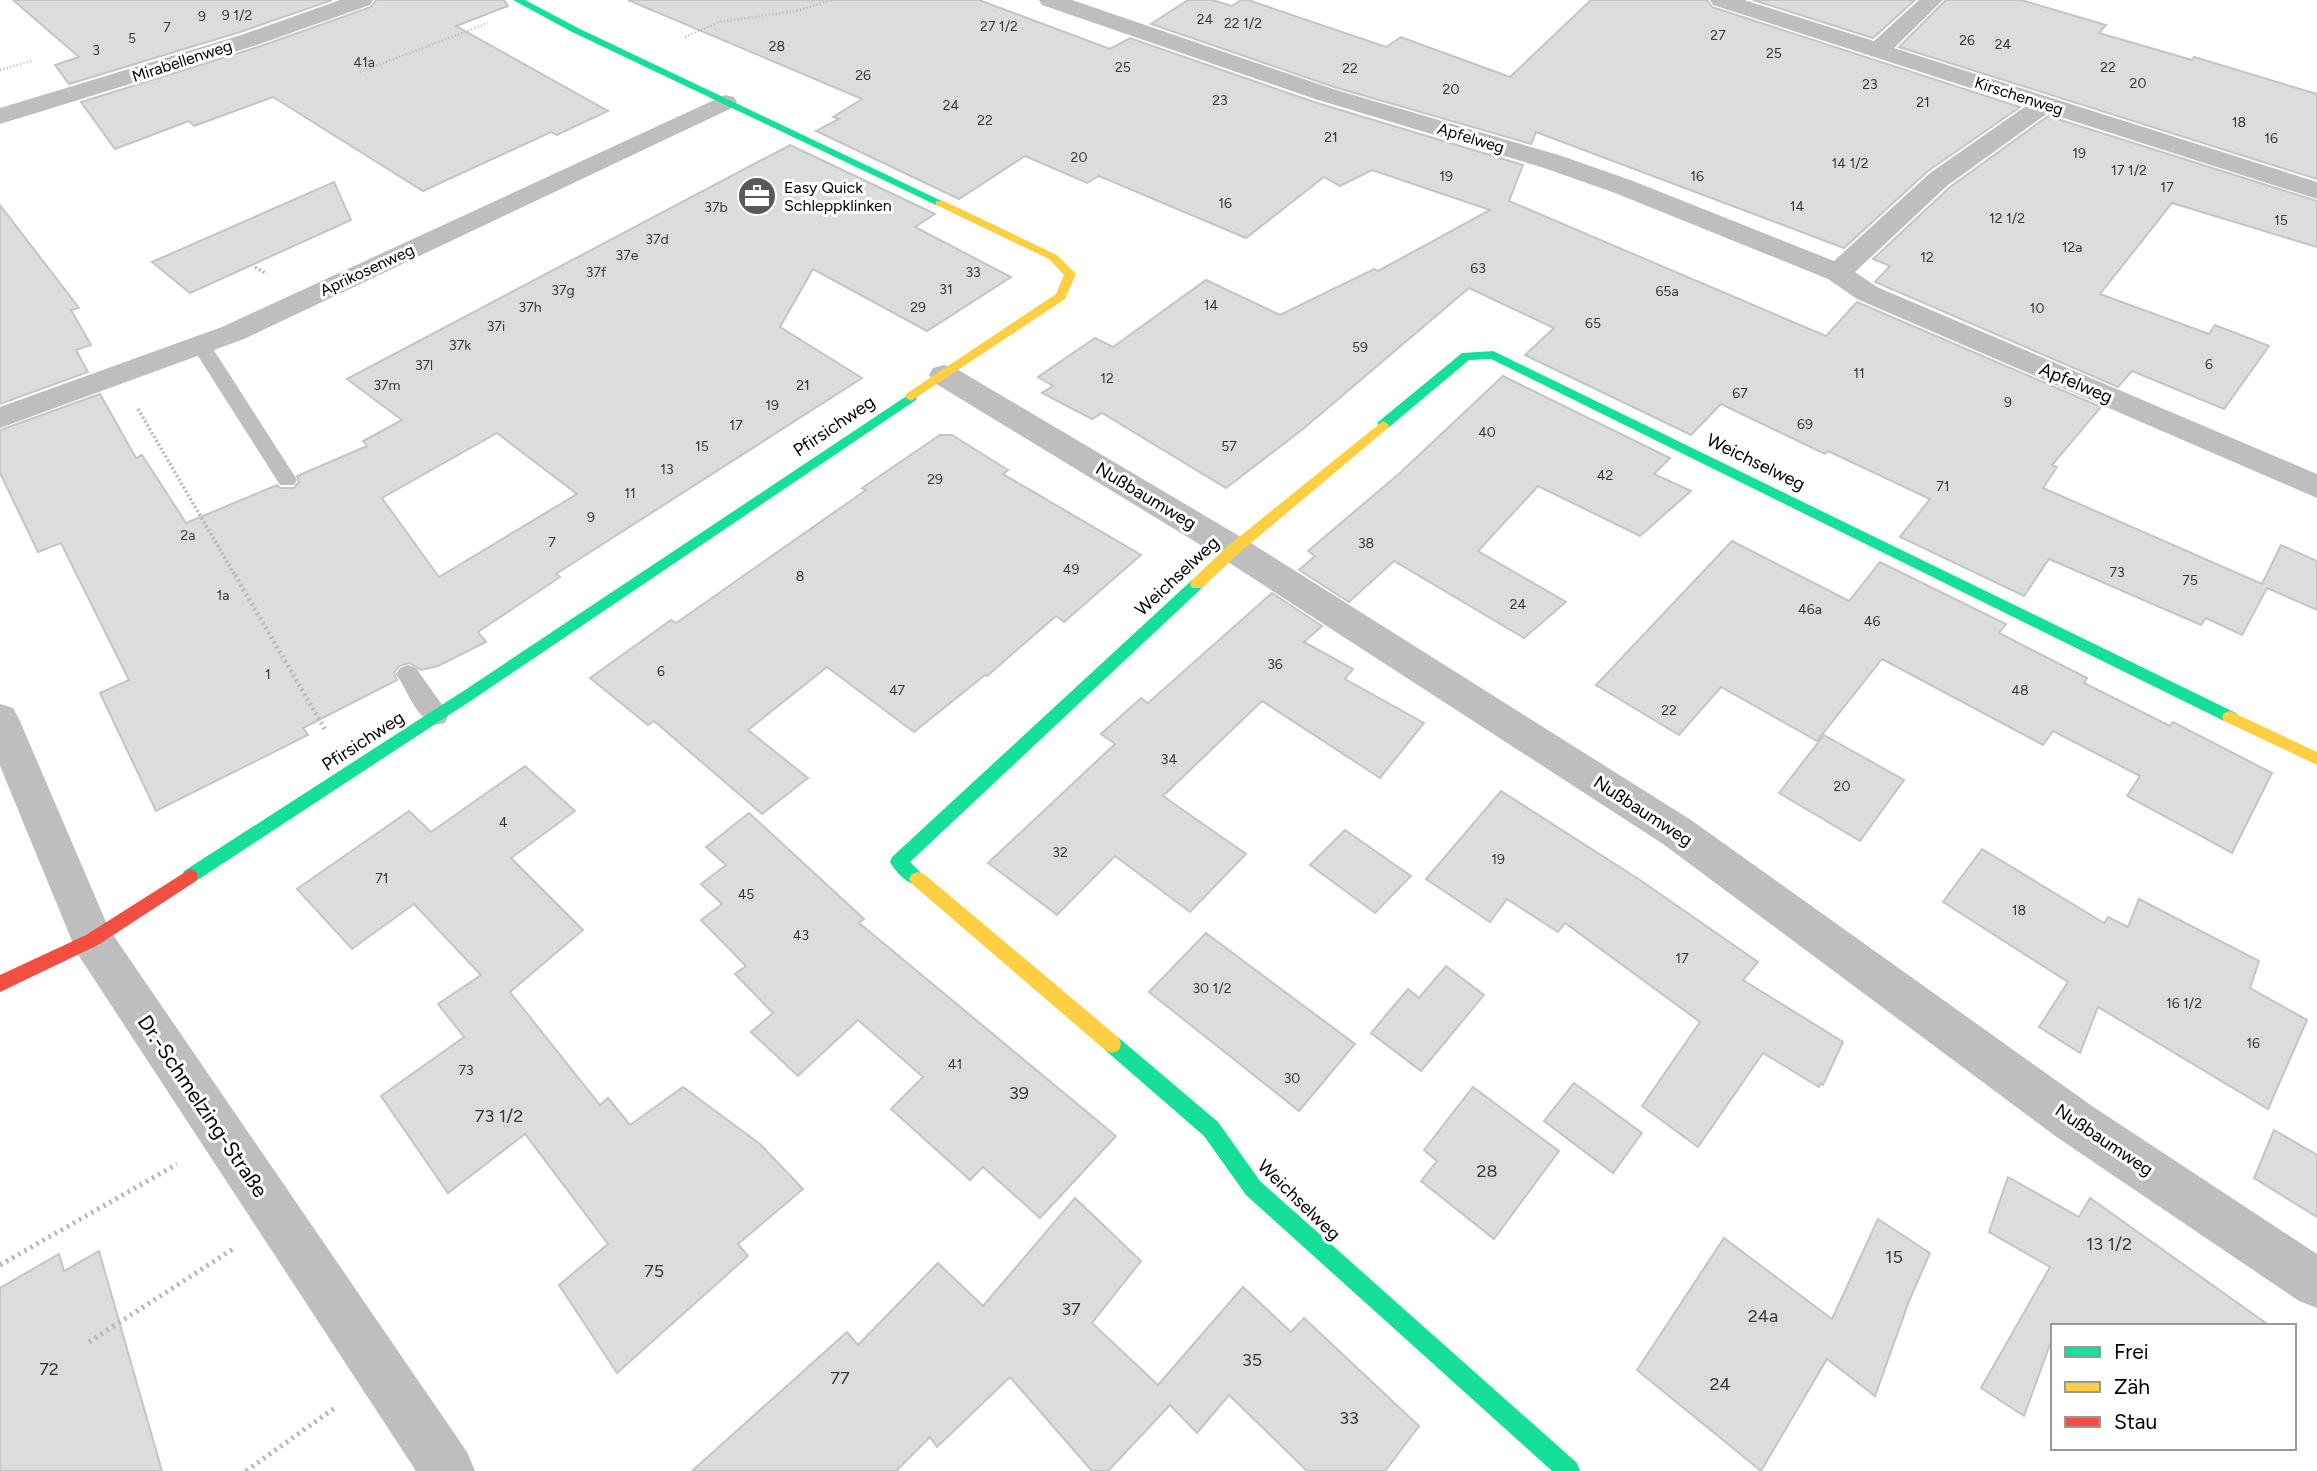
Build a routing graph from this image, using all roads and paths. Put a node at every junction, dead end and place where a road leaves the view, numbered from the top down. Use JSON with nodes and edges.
{"nodes":[{"id":1,"x":362,"y":0,"type":"edge"},
{"id":2,"x":833,"y":0,"type":"edge"},
{"id":3,"x":1050,"y":0,"type":"edge"},
{"id":4,"x":1125,"y":0,"type":"edge"},
{"id":5,"x":1721,"y":0,"type":"edge"},
{"id":6,"x":1932,"y":0,"type":"edge"},
{"id":7,"x":525,"y":4,"type":"edge"},
{"id":8,"x":1099,"y":17,"type":"junction"},
{"id":9,"x":1878,"y":50,"type":"junction"},
{"id":10,"x":634,"y":58,"type":"junction"},
{"id":11,"x":32,"y":61,"type":"dead end"},
{"id":12,"x":0,"y":70,"type":"edge"},
{"id":13,"x":360,"y":72,"type":"dead end"},
{"id":14,"x":724,"y":102,"type":"junction"},
{"id":15,"x":2045,"y":104,"type":"junction"},
{"id":16,"x":0,"y":116,"type":"edge"},
{"id":17,"x":2317,"y":191,"type":"edge"},
{"id":18,"x":1838,"y":273,"type":"junction"},
{"id":19,"x":201,"y":345,"type":"junction"},
{"id":20,"x":118,"y":375,"type":"junction"},
{"id":21,"x":944,"y":375,"type":"junction"},
{"id":22,"x":0,"y":418,"type":"edge"},
{"id":23,"x":287,"y":480,"type":"dead end"},
{"id":24,"x":2317,"y":487,"type":"edge"},
{"id":25,"x":1234,"y":548,"type":"junction"},
{"id":26,"x":408,"y":674,"type":"dead end"},
{"id":27,"x":436,"y":716,"type":"junction"},
{"id":28,"x":0,"y":719,"type":"edge"},
{"id":29,"x":2317,"y":758,"type":"edge"},
{"id":30,"x":350,"y":772,"type":"junction"},
{"id":31,"x":92,"y":940,"type":"junction"},
{"id":32,"x":0,"y":984,"type":"edge"},
{"id":33,"x":223,"y":1136,"type":"junction"},
{"id":34,"x":280,"y":1219,"type":"junction"},
{"id":35,"x":0,"y":1265,"type":"edge"},
{"id":36,"x":2317,"y":1283,"type":"edge"},
{"id":37,"x":89,"y":1342,"type":"dead end"},
{"id":38,"x":382,"y":1375,"type":"junction"},
{"id":39,"x":246,"y":1471,"type":"edge"},
{"id":40,"x":448,"y":1471,"type":"edge"},
{"id":41,"x":1569,"y":1471,"type":"edge"}],
"edges":[{"from":1,"to":16,"type":"street","name":"Mirabellenweg"},
{"from":2,"to":10,"type":"path"},
{"from":3,"to":8,"type":"street","name":"Apfelweg"},
{"from":4,"to":8,"type":"street"},
{"from":5,"to":9,"type":"street","name":"Kirschenweg"},
{"from":6,"to":9,"type":"street"},
{"from":7,"to":10,"type":"street","name":"Pfirsichweg"},
{"from":7,"to":13,"type":"path"},
{"from":8,"to":18,"type":"street","name":"Apfelweg"},
{"from":9,"to":15,"type":"street","name":"Kirschenweg"},
{"from":10,"to":14,"type":"street","name":"Pfirsichweg"},
{"from":11,"to":12,"type":"path"},
{"from":14,"to":19,"type":"street","name":"Aprikosenweg"},
{"from":14,"to":21,"type":"street","name":"Pfirsichweg"},
{"from":15,"to":17,"type":"street","name":"Kirschenweg"},
{"from":15,"to":18,"type":"street"},
{"from":18,"to":24,"type":"street","name":"Apfelweg"},
{"from":19,"to":20,"type":"street","name":"Aprikosenweg"},
{"from":19,"to":23,"type":"lane"},
{"from":20,"to":22,"type":"street","name":"Aprikosenweg"},
{"from":20,"to":30,"type":"path"},
{"from":21,"to":25,"type":"street","name":"Nußbaumweg"},
{"from":21,"to":27,"type":"street","name":"Pfirsichweg"},
{"from":25,"to":29,"type":"street","name":"Weichselweg"},
{"from":25,"to":36,"type":"street","name":"Nußbaumweg"},
{"from":25,"to":41,"type":"street","name":"Weichselweg"},
{"from":26,"to":27,"type":"lane"},
{"from":27,"to":30,"type":"street","name":"Pfirsichweg"},
{"from":28,"to":31,"type":"street","name":"Dr.-Schmelzing-Straße"},
{"from":30,"to":31,"type":"street","name":"Pfirsichweg"},
{"from":31,"to":32,"type":"street","name":"Pfirsichweg"},
{"from":31,"to":33,"type":"street","name":"Dr.-Schmelzing-Straße"},
{"from":33,"to":34,"type":"street","name":"Dr.-Schmelzing-Straße"},
{"from":33,"to":35,"type":"path"},
{"from":34,"to":37,"type":"path"},
{"from":34,"to":38,"type":"street","name":"Dr.-Schmelzing-Straße"},
{"from":38,"to":39,"type":"path"},
{"from":38,"to":40,"type":"street","name":"Dr.-Schmelzing-Straße"}]}
